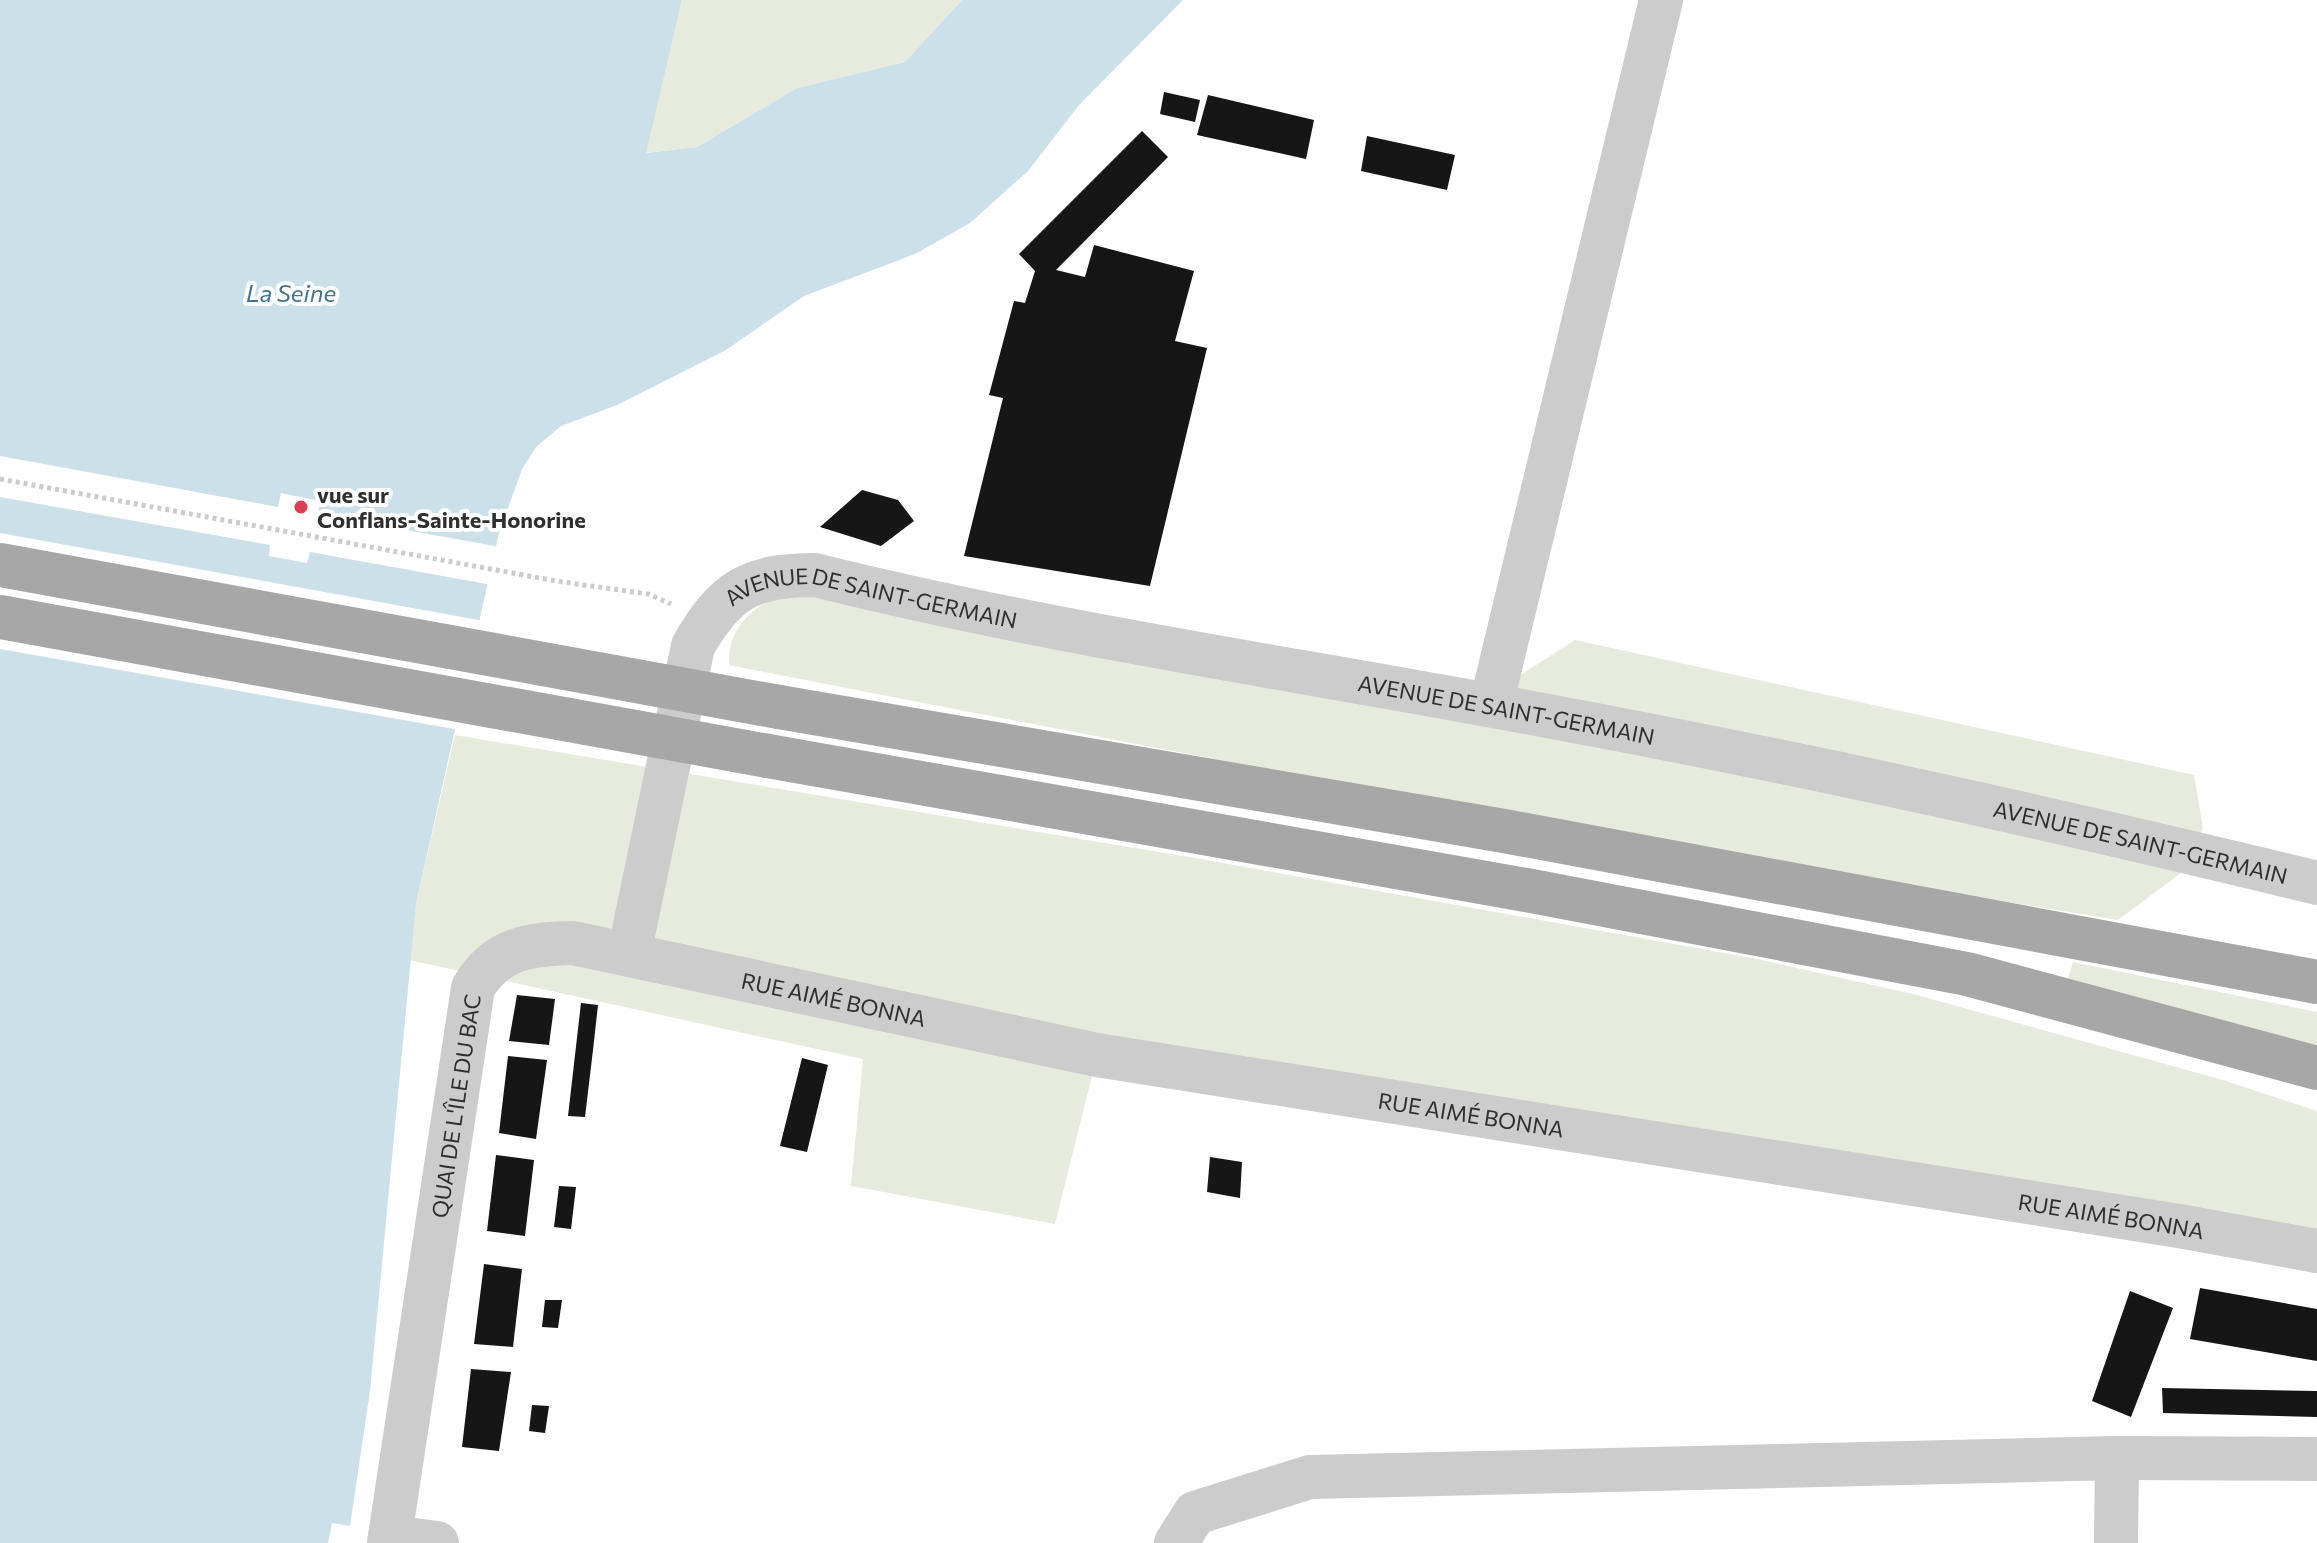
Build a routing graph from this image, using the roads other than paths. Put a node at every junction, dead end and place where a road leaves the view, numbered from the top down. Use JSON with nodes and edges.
{"nodes":[{"id":1,"x":1661,"y":0,"type":"edge"},
{"id":2,"x":0,"y":565,"type":"edge"},
{"id":3,"x":0,"y":617,"type":"edge"},
{"id":4,"x":1491,"y":705,"type":"junction"},
{"id":5,"x":2317,"y":883,"type":"edge"},
{"id":6,"x":629,"y":954,"type":"junction"},
{"id":7,"x":2317,"y":982,"type":"edge"},
{"id":8,"x":2107,"y":1011,"type":"junction"},
{"id":9,"x":2317,"y":1068,"type":"edge"},
{"id":10,"x":2317,"y":1082,"type":"edge"},
{"id":11,"x":2317,"y":1251,"type":"edge"},
{"id":12,"x":2117,"y":1458,"type":"junction"},
{"id":13,"x":2317,"y":1459,"type":"edge"},
{"id":14,"x":389,"y":1540,"type":"edge"},
{"id":15,"x":437,"y":1543,"type":"edge"},
{"id":16,"x":1176,"y":1543,"type":"edge"},
{"id":17,"x":2116,"y":1543,"type":"edge"}],
"edges":[{"from":1,"to":4,"type":"street"},
{"from":2,"to":7,"type":"main road","bridge":true},
{"from":3,"to":8,"type":"main road","bridge":true},
{"from":4,"to":5,"type":"street","name":"AVENUE DE SAINT-GERMAIN"},
{"from":4,"to":6,"type":"street","name":"AVENUE DE SAINT-GERMAIN"},
{"from":6,"to":11,"type":"street","name":"RUE AIMÉ BONNA"},
{"from":6,"to":14,"type":"street","name":"QUAI DE L'ÎLE DU BAC"},
{"from":8,"to":9,"type":"main road"},
{"from":8,"to":10,"type":"main road"},
{"from":12,"to":13,"type":"street"},
{"from":12,"to":16,"type":"street"},
{"from":12,"to":17,"type":"street"},
{"from":14,"to":15,"type":"street"}]}
